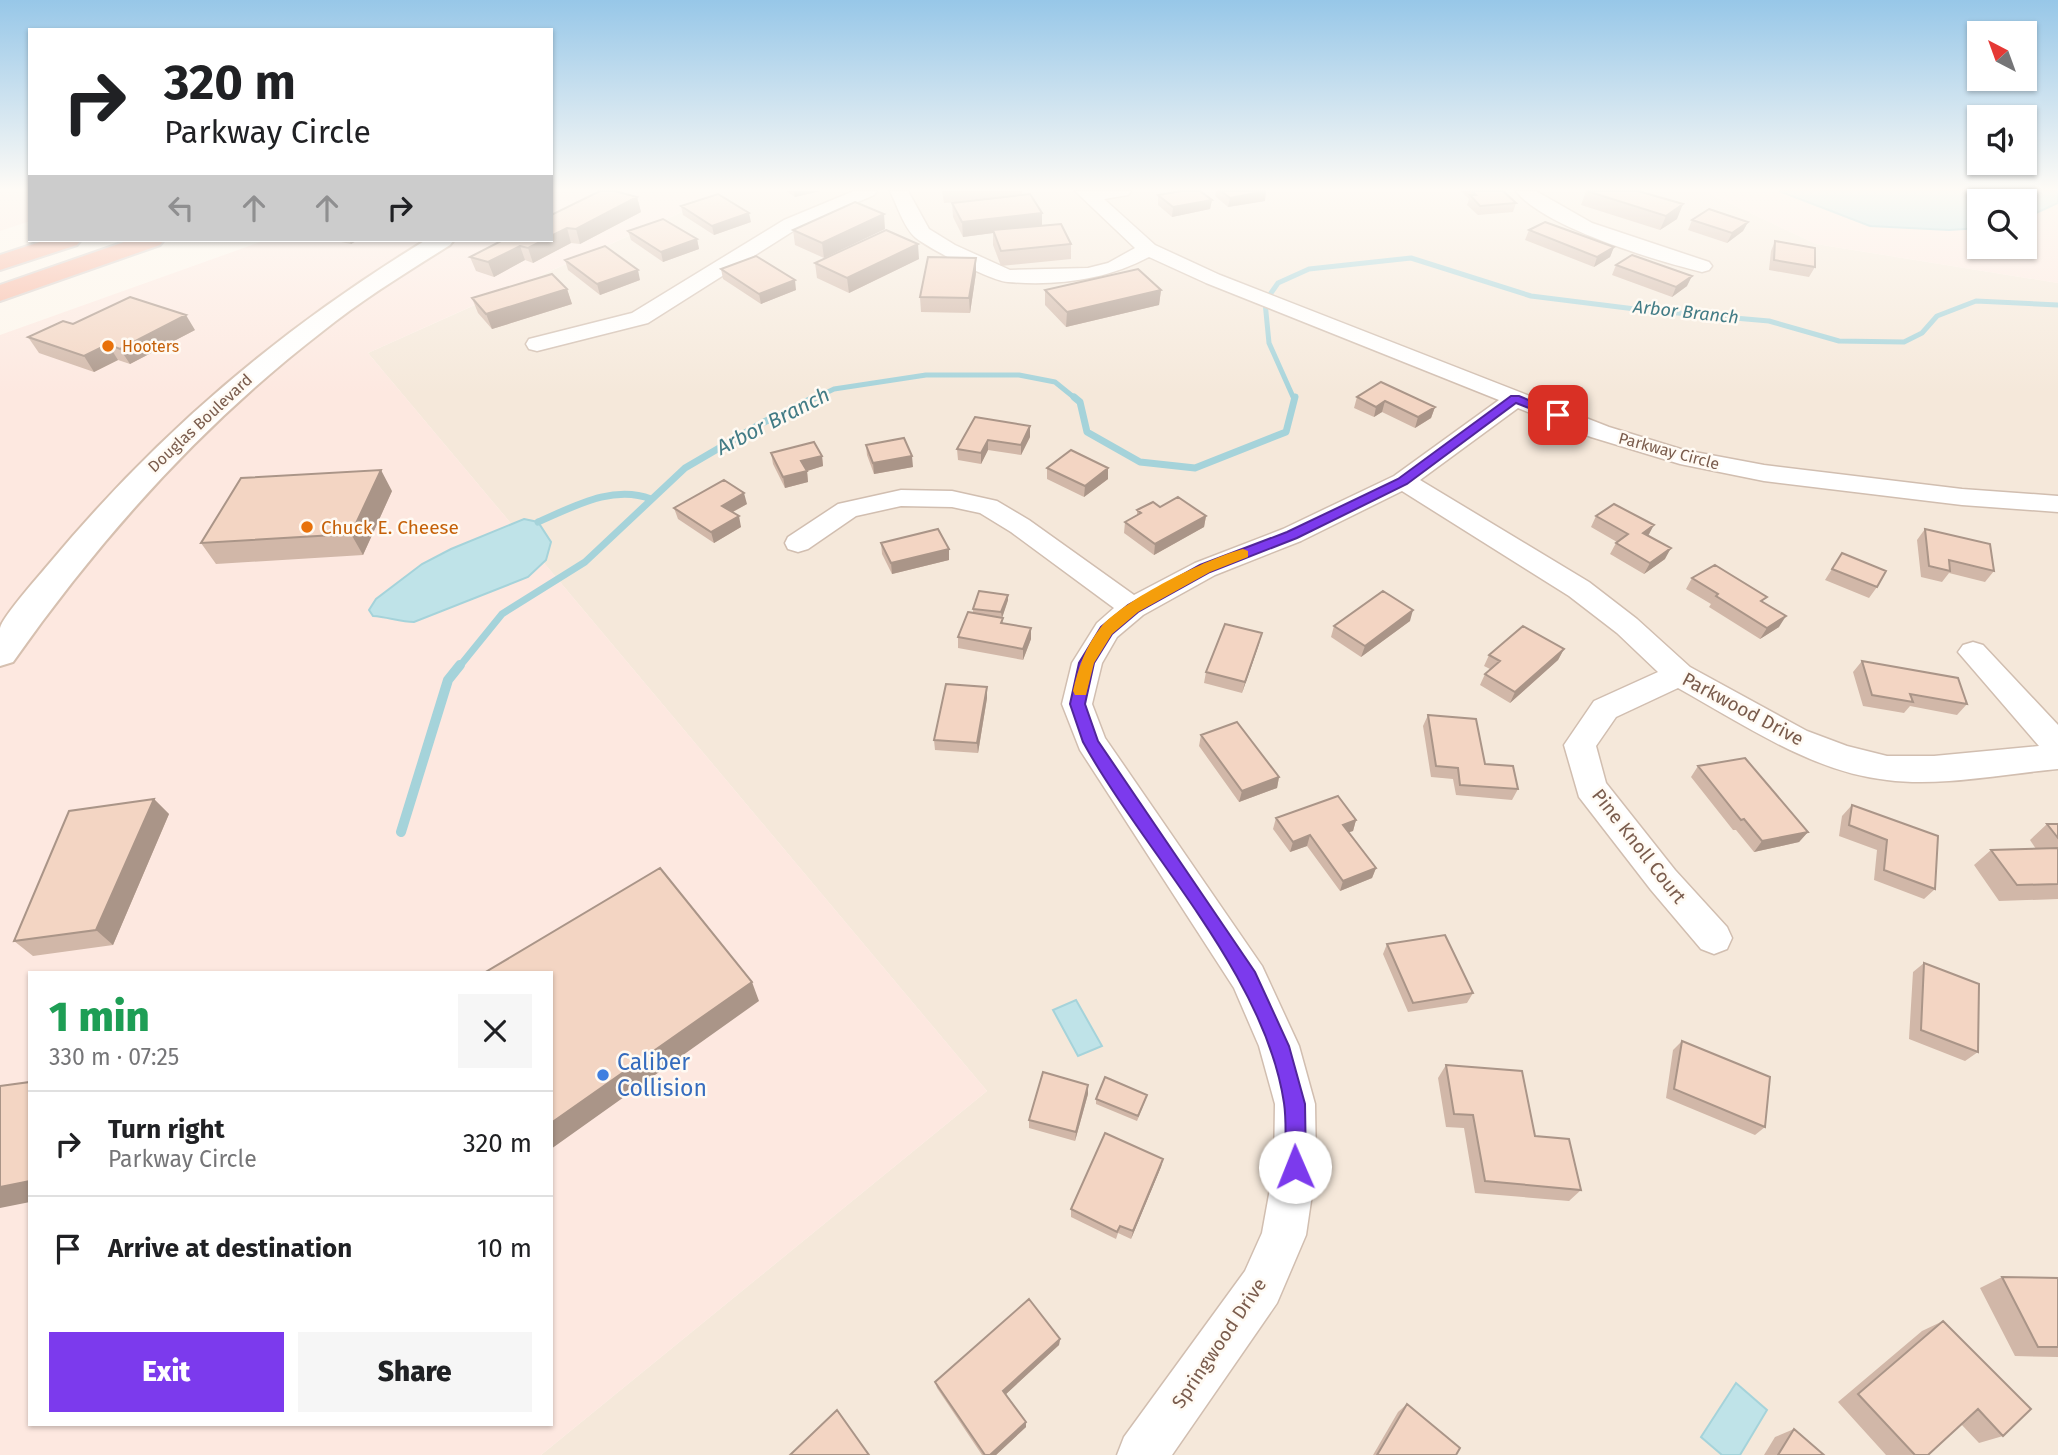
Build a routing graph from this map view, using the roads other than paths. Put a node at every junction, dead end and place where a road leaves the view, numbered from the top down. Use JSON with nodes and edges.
{"nodes":[{"id":1,"x":99,"y":259,"type":"edge"},
{"id":2,"x":413,"y":259,"type":"edge"},
{"id":3,"x":736,"y":259,"type":"edge"},
{"id":4,"x":970,"y":259,"type":"edge"},
{"id":5,"x":1129,"y":259,"type":"edge"},
{"id":6,"x":1171,"y":259,"type":"edge"},
{"id":7,"x":1682,"y":259,"type":"edge"},
{"id":8,"x":1702,"y":266,"type":"dead end"},
{"id":9,"x":0,"y":295,"type":"edge"},
{"id":10,"x":537,"y":344,"type":"dead end"},
{"id":11,"x":1515,"y":399,"type":"junction"},
{"id":12,"x":1402,"y":481,"type":"junction"},
{"id":13,"x":2058,"y":504,"type":"edge"},
{"id":14,"x":798,"y":543,"type":"dead end"},
{"id":15,"x":1133,"y":608,"type":"junction"},
{"id":16,"x":0,"y":653,"type":"edge"},
{"id":17,"x":1973,"y":653,"type":"dead end"},
{"id":18,"x":1679,"y":675,"type":"junction"},
{"id":19,"x":2058,"y":746,"type":"edge"},
{"id":20,"x":2058,"y":757,"type":"edge"},
{"id":21,"x":1714,"y":938,"type":"dead end"},
{"id":22,"x":1142,"y":1455,"type":"edge"}],
"edges":[{"from":1,"to":9,"type":"highway"},
{"from":2,"to":16,"type":"main road","name":"Douglas Boulevard"},
{"from":3,"to":10,"type":"street"},
{"from":4,"to":5,"type":"street"},
{"from":6,"to":11,"type":"street","name":"Parkway Circle"},
{"from":7,"to":8,"type":"street"},
{"from":11,"to":12,"type":"street","name":"Springwood Drive"},
{"from":11,"to":13,"type":"street","name":"Parkway Circle"},
{"from":12,"to":15,"type":"street","name":"Springwood Drive"},
{"from":12,"to":18,"type":"street","name":"Parkwood Drive"},
{"from":14,"to":15,"type":"street"},
{"from":15,"to":22,"type":"street","name":"Springwood Drive"},
{"from":17,"to":19,"type":"street"},
{"from":18,"to":20,"type":"street","name":"Parkwood Drive"},
{"from":18,"to":21,"type":"street","name":"Pine Knoll Court"}]}
